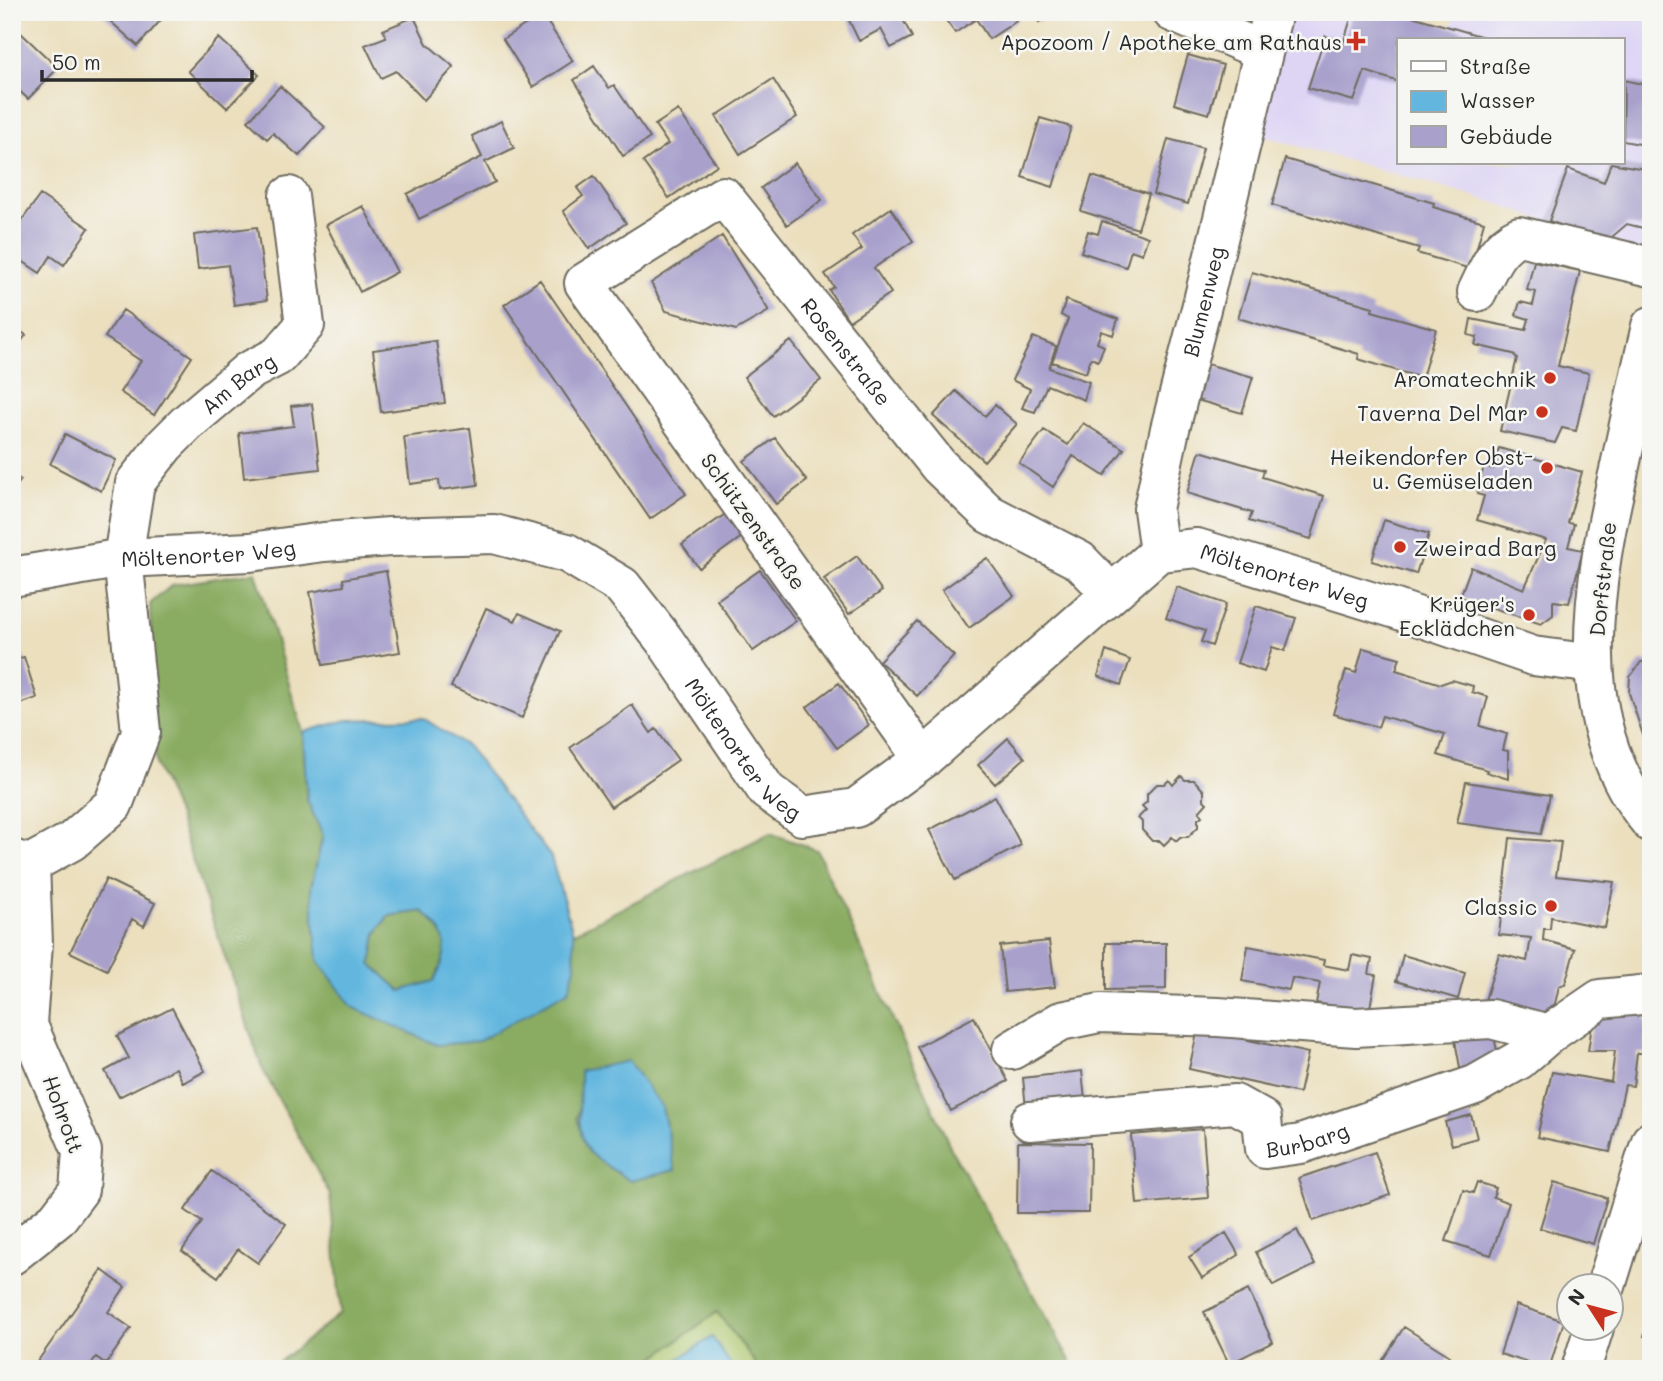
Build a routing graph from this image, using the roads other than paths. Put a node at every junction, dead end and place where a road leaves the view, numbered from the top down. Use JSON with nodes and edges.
{"nodes":[{"id":1,"x":1172,"y":12,"type":"edge"},
{"id":2,"x":1273,"y":12,"type":"edge"},
{"id":3,"x":1263,"y":51,"type":"junction"},
{"id":4,"x":289,"y":196,"type":"dead end"},
{"id":5,"x":1651,"y":267,"type":"edge"},
{"id":6,"x":584,"y":283,"type":"joint"},
{"id":7,"x":1477,"y":292,"type":"dead end"},
{"id":8,"x":1651,"y":326,"type":"edge"},
{"id":9,"x":1159,"y":552,"type":"junction"},
{"id":10,"x":123,"y":558,"type":"junction"},
{"id":11,"x":12,"y":577,"type":"edge"},
{"id":12,"x":1111,"y":593,"type":"junction"},
{"id":13,"x":1594,"y":664,"type":"junction"},
{"id":14,"x":923,"y":759,"type":"junction"},
{"id":15,"x":1651,"y":823,"type":"edge"},
{"id":16,"x":21,"y":861,"type":"edge"},
{"id":17,"x":1651,"y":994,"type":"edge"},
{"id":18,"x":1549,"y":1034,"type":"junction"},
{"id":19,"x":1012,"y":1051,"type":"dead end"},
{"id":20,"x":1030,"y":1121,"type":"dead end"},
{"id":21,"x":1651,"y":1141,"type":"edge"},
{"id":22,"x":12,"y":1255,"type":"edge"},
{"id":23,"x":1610,"y":1272,"type":"edge"},
{"id":24,"x":1590,"y":1342,"type":"edge"},
{"id":25,"x":1581,"y":1369,"type":"edge"}],
"edges":[{"from":1,"to":3,"type":"street"},
{"from":2,"to":3,"type":"street","name":"Blumenweg"},
{"from":3,"to":9,"type":"street","name":"Blumenweg"},
{"from":4,"to":10,"type":"street","name":"Am Barg"},
{"from":5,"to":7,"type":"street"},
{"from":6,"to":12,"type":"street","name":"Rosenstraße"},
{"from":6,"to":14,"type":"street","name":"Schützenstraße"},
{"from":8,"to":13,"type":"street","name":"Dorfstraße"},
{"from":9,"to":12,"type":"street","name":"Möltenorter Weg"},
{"from":9,"to":13,"type":"street","name":"Möltenorter Weg"},
{"from":10,"to":11,"type":"street","name":"Möltenorter Weg"},
{"from":10,"to":14,"type":"street","name":"Möltenorter Weg"},
{"from":10,"to":16,"type":"street","name":"Hohrott"},
{"from":12,"to":14,"type":"street","name":"Möltenorter Weg"},
{"from":13,"to":15,"type":"street","name":"Dorfstraße"},
{"from":16,"to":22,"type":"street","name":"Hohrott"},
{"from":17,"to":18,"type":"street","name":"Burbarg"},
{"from":18,"to":19,"type":"street"},
{"from":18,"to":20,"type":"street","name":"Burbarg"},
{"from":21,"to":23,"type":"street"},
{"from":24,"to":25,"type":"street"}]}
